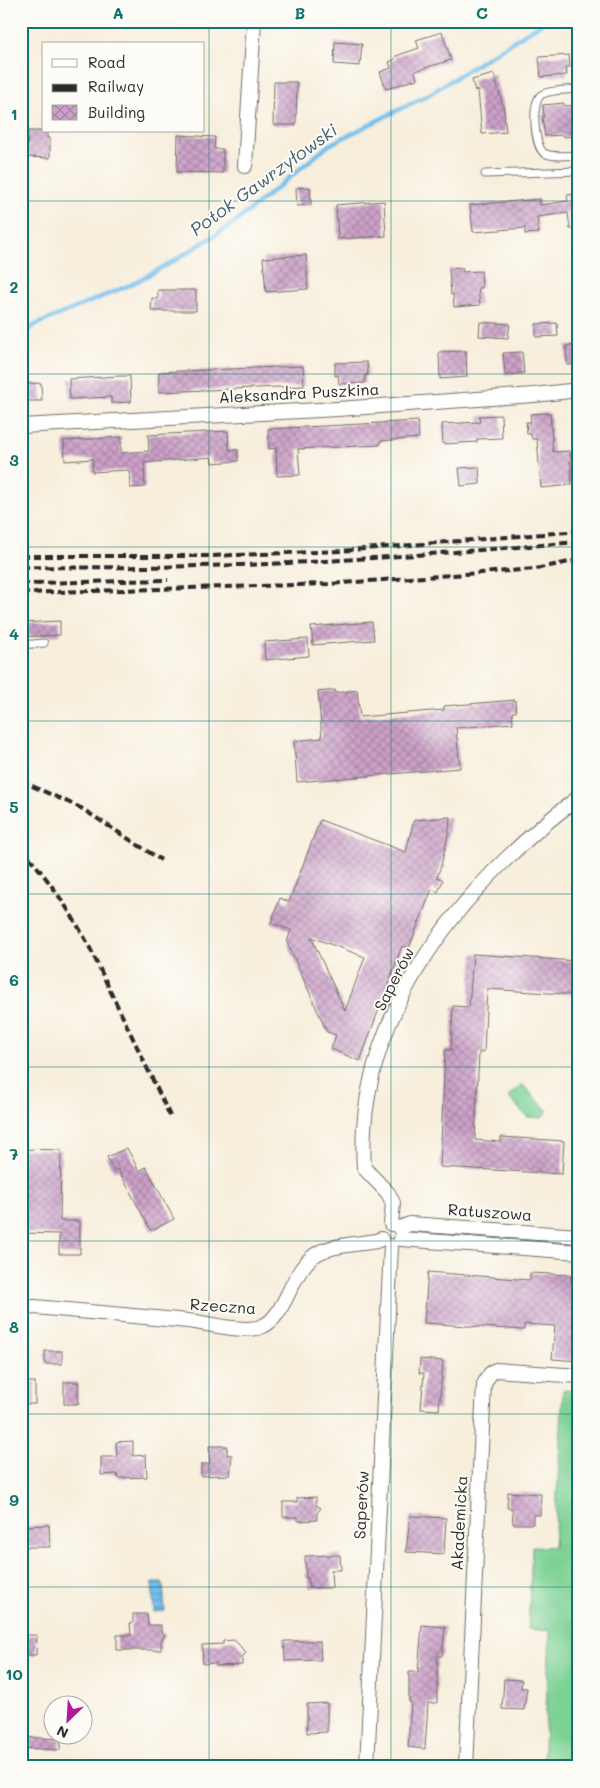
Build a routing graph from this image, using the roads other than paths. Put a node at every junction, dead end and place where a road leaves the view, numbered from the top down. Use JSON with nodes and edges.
{"nodes":[{"id":1,"x":254,"y":21,"type":"edge"},
{"id":2,"x":579,"y":89,"type":"edge"},
{"id":3,"x":579,"y":155,"type":"edge"},
{"id":4,"x":245,"y":166,"type":"dead end"},
{"id":5,"x":579,"y":170,"type":"edge"},
{"id":6,"x":486,"y":174,"type":"dead end"},
{"id":7,"x":579,"y":390,"type":"edge"},
{"id":8,"x":21,"y":426,"type":"edge"},
{"id":9,"x":44,"y":643,"type":"dead end"},
{"id":10,"x":21,"y":645,"type":"edge"},
{"id":11,"x":579,"y":797,"type":"edge"},
{"id":12,"x":393,"y":1235,"type":"junction"},
{"id":13,"x":579,"y":1236,"type":"edge"},
{"id":14,"x":579,"y":1252,"type":"edge"},
{"id":15,"x":21,"y":1308,"type":"edge"},
{"id":16,"x":579,"y":1376,"type":"edge"},
{"id":17,"x":367,"y":1767,"type":"edge"},
{"id":18,"x":466,"y":1767,"type":"edge"}],
"edges":[{"from":1,"to":4,"type":"street"},
{"from":2,"to":3,"type":"lane"},
{"from":5,"to":6,"type":"lane"},
{"from":7,"to":8,"type":"street","name":"Aleksandra Puszkina"},
{"from":9,"to":10,"type":"lane"},
{"from":11,"to":12,"type":"street","name":"Saperów"},
{"from":12,"to":13,"type":"street","name":"Ratuszowa"},
{"from":12,"to":14,"type":"street","name":"Ratuszowa"},
{"from":12,"to":15,"type":"street","name":"Rzeczna"},
{"from":12,"to":17,"type":"street","name":"Saperów"},
{"from":16,"to":18,"type":"street","name":"Akademicka"}]}
